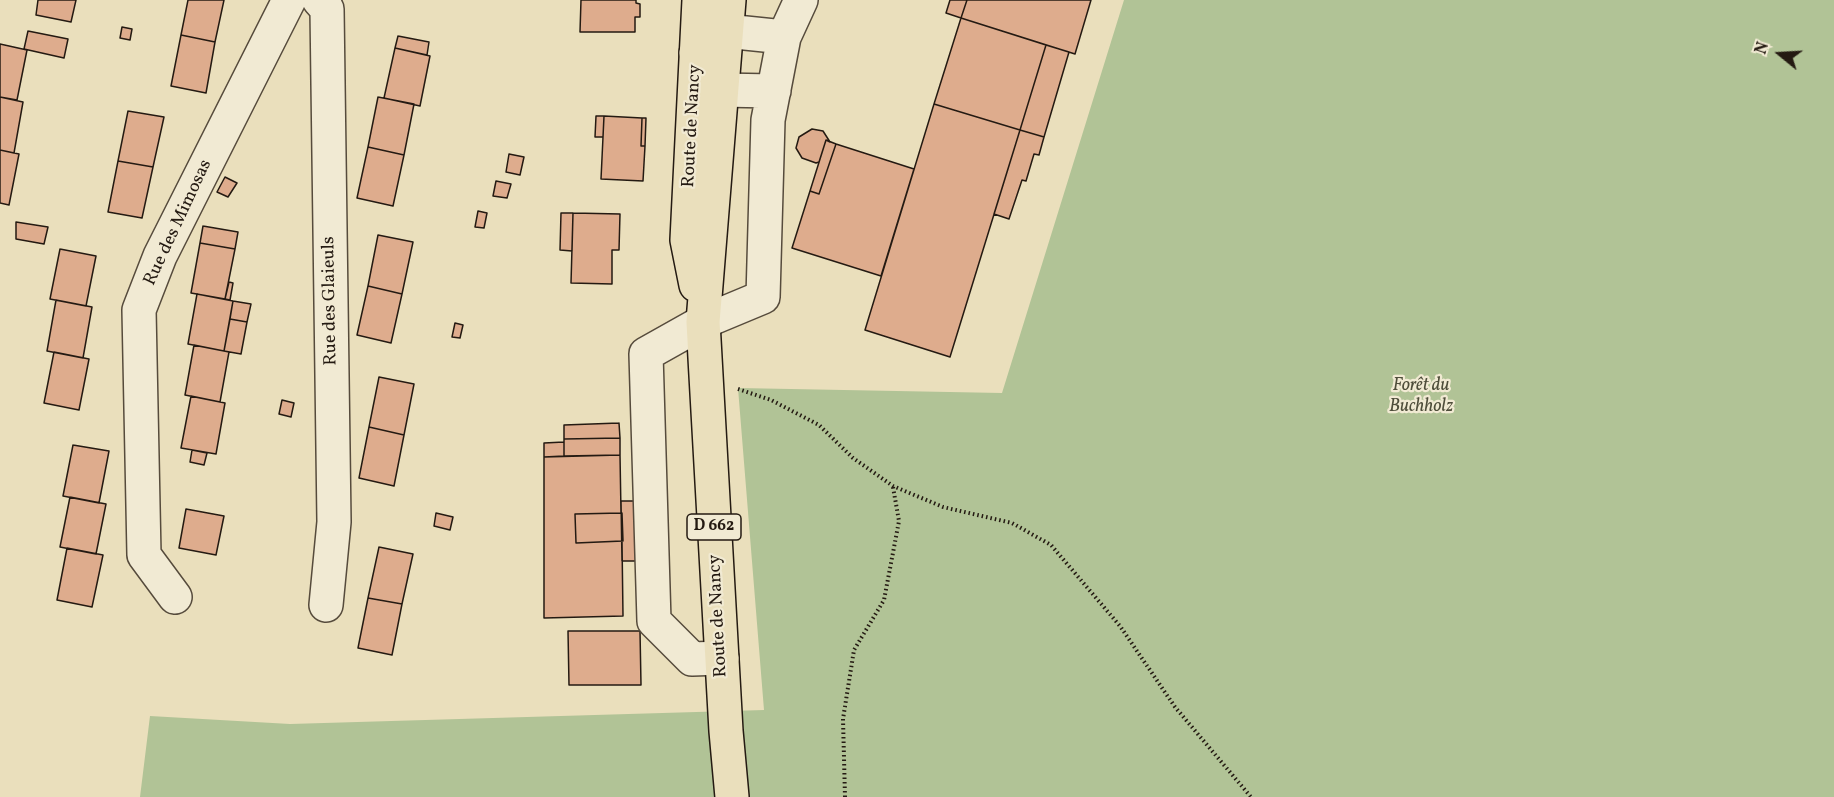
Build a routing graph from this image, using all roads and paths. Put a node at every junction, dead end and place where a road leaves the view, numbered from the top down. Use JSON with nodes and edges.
{"nodes":[{"id":1,"x":290,"y":0,"type":"edge"},
{"id":2,"x":320,"y":0,"type":"edge"},
{"id":3,"x":699,"y":0,"type":"edge"},
{"id":4,"x":801,"y":0,"type":"edge"},
{"id":5,"x":728,"y":15,"type":"edge"},
{"id":6,"x":784,"y":37,"type":"junction"},
{"id":7,"x":696,"y":53,"type":"junction"},
{"id":8,"x":720,"y":90,"type":"junction"},
{"id":9,"x":774,"y":91,"type":"junction"},
{"id":10,"x":703,"y":322,"type":"junction"},
{"id":11,"x":706,"y":378,"type":"junction"},
{"id":12,"x":893,"y":486,"type":"junction"},
{"id":13,"x":176,"y":597,"type":"dead end"},
{"id":14,"x":326,"y":605,"type":"dead end"},
{"id":15,"x":722,"y":658,"type":"junction"},
{"id":16,"x":732,"y":797,"type":"edge"},
{"id":17,"x":845,"y":797,"type":"edge"},
{"id":18,"x":1251,"y":797,"type":"edge"}],
"edges":[{"from":1,"to":13,"type":"street","name":"Rue des Mimosas"},
{"from":2,"to":14,"type":"street","name":"Rue des Glaieuls"},
{"from":3,"to":7,"type":"main road","name":"Route de Nancy","number":"D 662"},
{"from":4,"to":6,"type":"street"},
{"from":5,"to":6,"type":"street"},
{"from":5,"to":7,"type":"street"},
{"from":5,"to":8,"type":"main road","name":"Route de Nancy","number":"D 662"},
{"from":6,"to":9,"type":"street"},
{"from":7,"to":8,"type":"street"},
{"from":7,"to":10,"type":"main road","name":"Route de Nancy","number":"D 662"},
{"from":8,"to":9,"type":"street"},
{"from":8,"to":10,"type":"main road","name":"Route de Nancy","number":"D 662"},
{"from":9,"to":10,"type":"street"},
{"from":10,"to":11,"type":"main road","name":"Route de Nancy","number":"D 662"},
{"from":10,"to":15,"type":"street"},
{"from":11,"to":12,"type":"path"},
{"from":11,"to":15,"type":"main road","name":"Route de Nancy","number":"D 662"},
{"from":12,"to":17,"type":"path"},
{"from":12,"to":18,"type":"path"},
{"from":15,"to":16,"type":"main road","name":"Route de Nancy","number":"D 662"}]}
